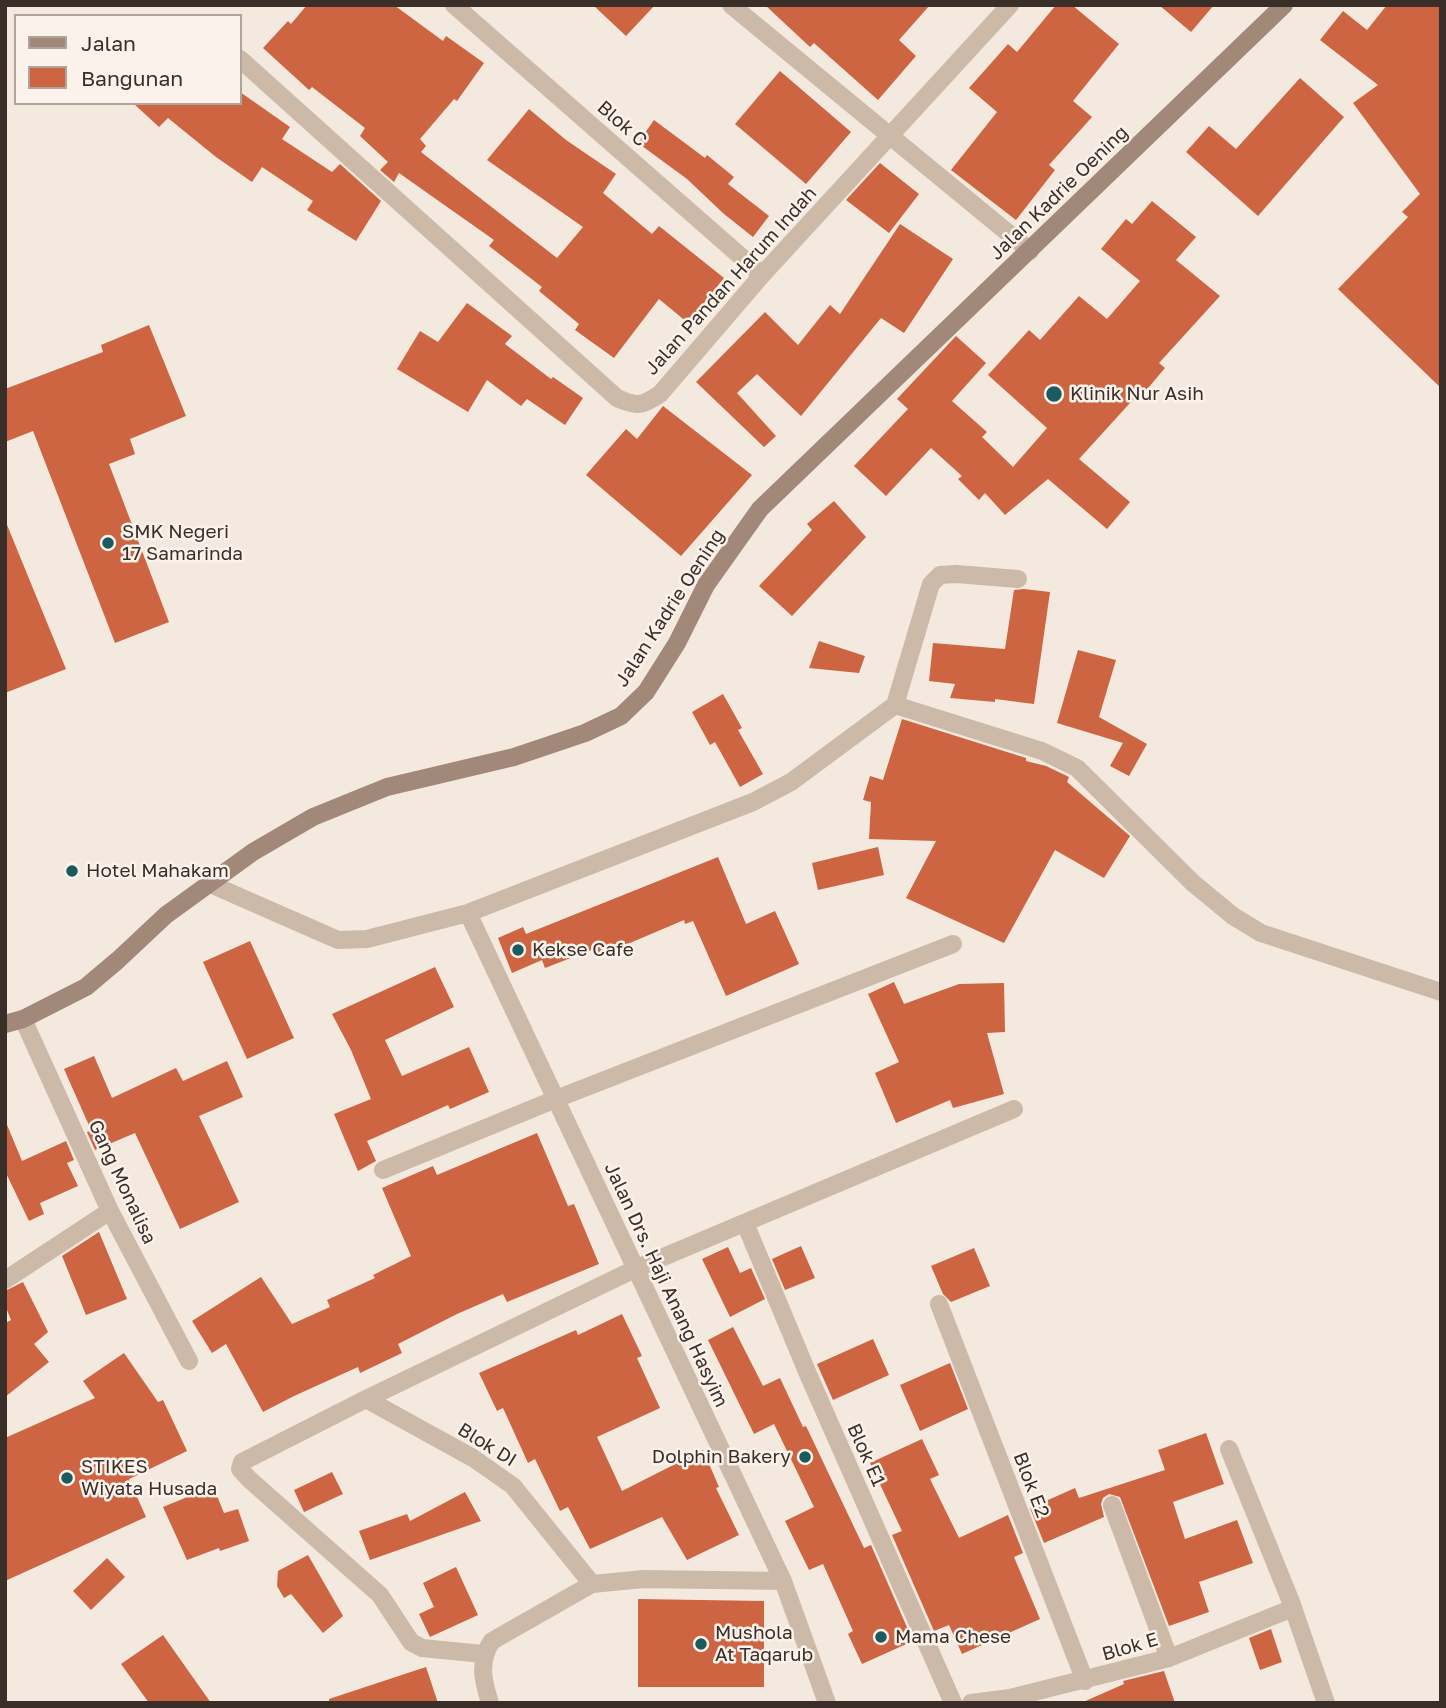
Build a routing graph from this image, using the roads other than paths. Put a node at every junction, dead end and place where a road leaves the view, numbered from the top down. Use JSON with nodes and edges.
{"nodes":[{"id":1,"x":454,"y":5,"type":"edge"},
{"id":2,"x":731,"y":5,"type":"edge"},
{"id":3,"x":1284,"y":5,"type":"edge"},
{"id":4,"x":1000,"y":9,"type":"edge"},
{"id":5,"x":242,"y":61,"type":"edge"},
{"id":6,"x":889,"y":137,"type":"junction"},
{"id":7,"x":1030,"y":251,"type":"junction"},
{"id":8,"x":762,"y":275,"type":"junction"},
{"id":9,"x":1018,"y":579,"type":"dead end"},
{"id":10,"x":895,"y":705,"type":"junction"},
{"id":11,"x":208,"y":883,"type":"junction"},
{"id":12,"x":468,"y":912,"type":"junction"},
{"id":13,"x":953,"y":944,"type":"dead end"},
{"id":14,"x":1441,"y":992,"type":"edge"},
{"id":15,"x":23,"y":1018,"type":"junction"},
{"id":16,"x":5,"y":1024,"type":"edge"},
{"id":17,"x":556,"y":1099,"type":"junction"},
{"id":18,"x":1014,"y":1109,"type":"dead end"},
{"id":19,"x":383,"y":1170,"type":"dead end"},
{"id":20,"x":110,"y":1211,"type":"junction"},
{"id":21,"x":745,"y":1223,"type":"junction"},
{"id":22,"x":635,"y":1269,"type":"junction"},
{"id":23,"x":5,"y":1280,"type":"edge"},
{"id":24,"x":939,"y":1304,"type":"dead end"},
{"id":25,"x":189,"y":1361,"type":"dead end"},
{"id":26,"x":366,"y":1399,"type":"junction"},
{"id":27,"x":1229,"y":1449,"type":"dead end"},
{"id":28,"x":1112,"y":1505,"type":"dead end"},
{"id":29,"x":783,"y":1581,"type":"junction"},
{"id":30,"x":592,"y":1584,"type":"junction"},
{"id":31,"x":1293,"y":1608,"type":"junction"},
{"id":32,"x":483,"y":1654,"type":"junction"},
{"id":33,"x":1168,"y":1658,"type":"junction"},
{"id":34,"x":1085,"y":1681,"type":"junction"},
{"id":35,"x":490,"y":1703,"type":"edge"},
{"id":36,"x":827,"y":1703,"type":"edge"},
{"id":37,"x":953,"y":1703,"type":"edge"},
{"id":38,"x":971,"y":1703,"type":"edge"},
{"id":39,"x":1326,"y":1703,"type":"edge"}],
"edges":[{"from":1,"to":8,"type":"street","name":"Blok C"},
{"from":2,"to":6,"type":"street"},
{"from":3,"to":7,"type":"main road","name":"Jalan Kadrie Oening"},
{"from":4,"to":6,"type":"street","name":"Jalan Pandan Harum Indah"},
{"from":5,"to":8,"type":"street","name":"Jalan Pandan Harum Indah"},
{"from":6,"to":7,"type":"street"},
{"from":6,"to":8,"type":"street","name":"Jalan Pandan Harum Indah"},
{"from":7,"to":11,"type":"main road","name":"Jalan Kadrie Oening"},
{"from":9,"to":10,"type":"street"},
{"from":10,"to":12,"type":"street"},
{"from":10,"to":14,"type":"street"},
{"from":11,"to":12,"type":"street"},
{"from":11,"to":15,"type":"main road","name":"Jalan Kadrie Oening"},
{"from":12,"to":17,"type":"street","name":"Jalan Drs. Haji Anang Hasyim"},
{"from":13,"to":17,"type":"street"},
{"from":15,"to":16,"type":"main road","name":"Jalan Kadrie Oening"},
{"from":15,"to":20,"type":"street","name":"Gang Monalisa"},
{"from":17,"to":19,"type":"street"},
{"from":17,"to":22,"type":"street","name":"Jalan Drs. Haji Anang Hasyim"},
{"from":18,"to":21,"type":"street"},
{"from":20,"to":23,"type":"street"},
{"from":20,"to":25,"type":"street","name":"Gang Monalisa"},
{"from":21,"to":22,"type":"street"},
{"from":21,"to":37,"type":"street","name":"Blok E1"},
{"from":22,"to":26,"type":"street"},
{"from":22,"to":29,"type":"street","name":"Jalan Drs. Haji Anang Hasyim"},
{"from":24,"to":34,"type":"street","name":"Blok E2"},
{"from":26,"to":30,"type":"street","name":"Blok DI"},
{"from":26,"to":32,"type":"street"},
{"from":27,"to":31,"type":"street"},
{"from":28,"to":33,"type":"street"},
{"from":29,"to":30,"type":"street"},
{"from":29,"to":36,"type":"street","name":"Jalan Drs. Haji Anang Hasyim"},
{"from":30,"to":32,"type":"street"},
{"from":31,"to":33,"type":"street","name":"Blok E"},
{"from":31,"to":39,"type":"street"},
{"from":32,"to":35,"type":"street"},
{"from":33,"to":34,"type":"street","name":"Blok E"},
{"from":34,"to":38,"type":"street","name":"Blok E"}]}
